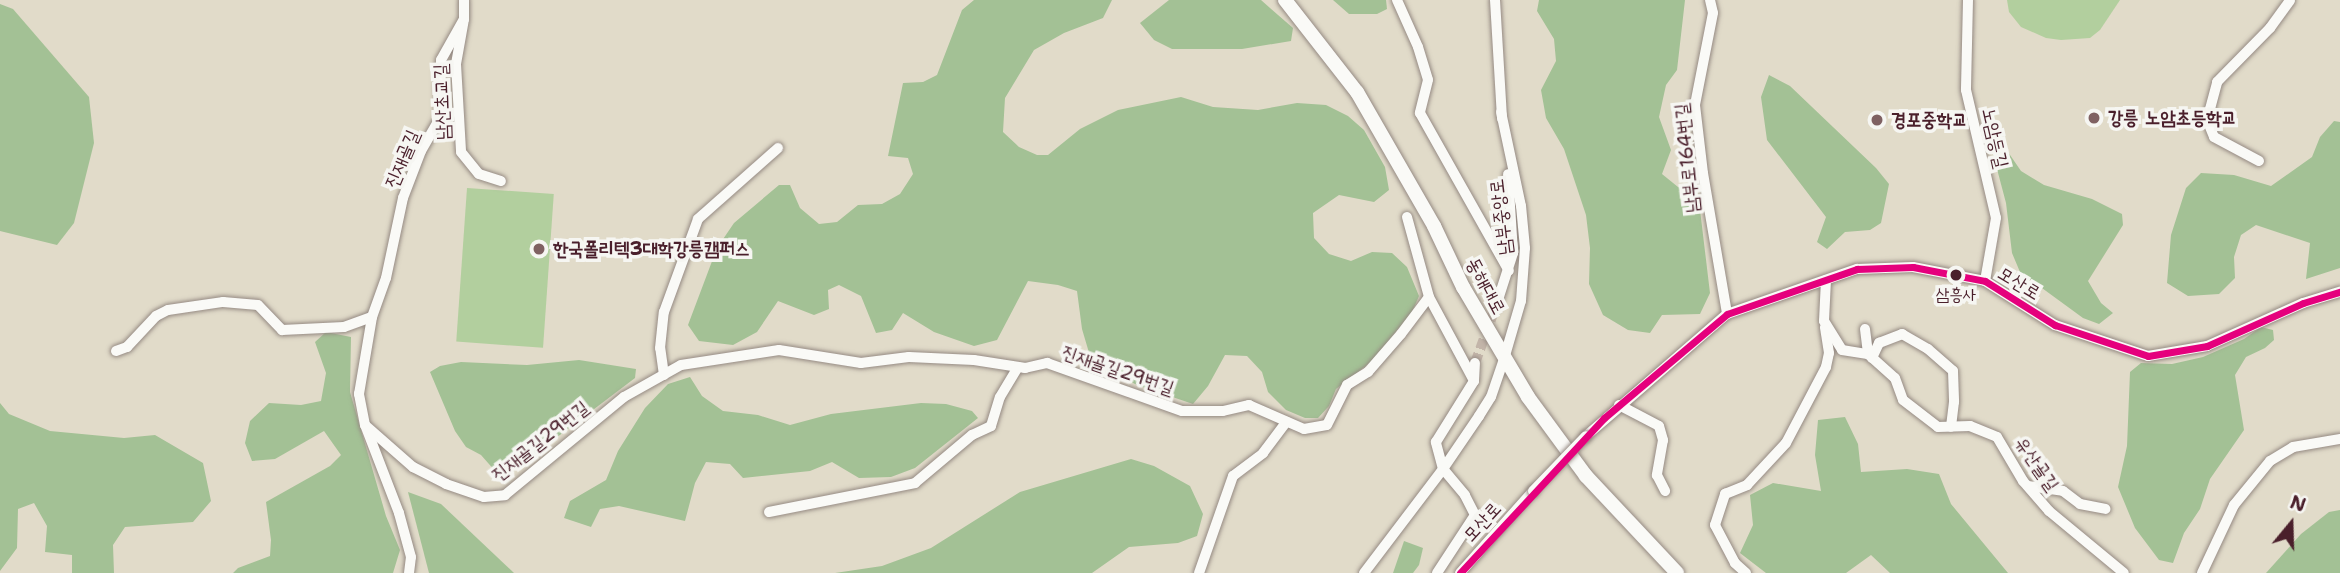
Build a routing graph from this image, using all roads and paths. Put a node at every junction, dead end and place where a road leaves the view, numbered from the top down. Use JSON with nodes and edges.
{"nodes":[{"id":1,"x":464,"y":0,"type":"edge"},
{"id":2,"x":1284,"y":0,"type":"edge"},
{"id":3,"x":1396,"y":0,"type":"edge"},
{"id":4,"x":1495,"y":0,"type":"edge"},
{"id":5,"x":1710,"y":0,"type":"edge"},
{"id":6,"x":1968,"y":0,"type":"edge"},
{"id":7,"x":2290,"y":0,"type":"edge"},
{"id":8,"x":464,"y":19,"type":"junction"},
{"id":9,"x":1501,"y":112,"type":"junction"},
{"id":10,"x":778,"y":148,"type":"dead end"},
{"id":11,"x":2259,"y":161,"type":"dead end"},
{"id":12,"x":501,"y":181,"type":"dead end"},
{"id":13,"x":1407,"y":217,"type":"dead end"},
{"id":14,"x":1509,"y":271,"type":"junction"},
{"id":15,"x":1826,"y":280,"type":"junction"},
{"id":16,"x":1985,"y":281,"type":"junction"},
{"id":17,"x":2340,"y":292,"type":"edge"},
{"id":18,"x":1429,"y":297,"type":"junction"},
{"id":19,"x":1496,"y":306,"type":"tunnel mouth"},
{"id":20,"x":1727,"y":314,"type":"junction"},
{"id":21,"x":372,"y":317,"type":"junction"},
{"id":22,"x":1824,"y":321,"type":"junction"},
{"id":23,"x":1865,"y":329,"type":"dead end"},
{"id":24,"x":116,"y":351,"type":"dead end"},
{"id":25,"x":1870,"y":356,"type":"junction"},
{"id":26,"x":1504,"y":359,"type":"junction"},
{"id":27,"x":1475,"y":363,"type":"tunnel mouth"},
{"id":28,"x":1018,"y":367,"type":"junction"},
{"id":29,"x":664,"y":374,"type":"junction"},
{"id":30,"x":1474,"y":381,"type":"junction"},
{"id":31,"x":1619,"y":405,"type":"junction"},
{"id":32,"x":1286,"y":422,"type":"junction"},
{"id":33,"x":365,"y":425,"type":"junction"},
{"id":34,"x":1951,"y":427,"type":"junction"},
{"id":35,"x":2340,"y":439,"type":"edge"},
{"id":36,"x":1443,"y":469,"type":"junction"},
{"id":37,"x":2028,"y":486,"type":"junction"},
{"id":38,"x":1665,"y":491,"type":"dead end"},
{"id":39,"x":2106,"y":509,"type":"dead end"},
{"id":40,"x":769,"y":512,"type":"dead end"},
{"id":41,"x":409,"y":573,"type":"edge"},
{"id":42,"x":1199,"y":573,"type":"edge"},
{"id":43,"x":1363,"y":573,"type":"edge"},
{"id":44,"x":1437,"y":573,"type":"edge"},
{"id":45,"x":1460,"y":573,"type":"edge"},
{"id":46,"x":1677,"y":573,"type":"edge"},
{"id":47,"x":1746,"y":573,"type":"edge"},
{"id":48,"x":2124,"y":573,"type":"edge"},
{"id":49,"x":2202,"y":573,"type":"edge"}],
"edges":[{"from":1,"to":8,"type":"street","name":"남산초교길"},
{"from":2,"to":26,"type":"main road","name":"동해대로"},
{"from":3,"to":14,"type":"street"},
{"from":4,"to":9,"type":"street","name":"남부중앙로"},
{"from":5,"to":20,"type":"street","name":"남부로164번길"},
{"from":6,"to":16,"type":"street","name":"노암등길"},
{"from":7,"to":11,"type":"street"},
{"from":8,"to":12,"type":"street","name":"남산초교길"},
{"from":8,"to":21,"type":"street","name":"진재골길"},
{"from":9,"to":14,"type":"street","name":"남부중앙로"},
{"from":9,"to":26,"type":"street","name":"남부중앙로"},
{"from":10,"to":29,"type":"street"},
{"from":13,"to":18,"type":"street"},
{"from":14,"to":19,"type":"street","name":"남부중앙로"},
{"from":15,"to":16,"type":"street","name":"모산로"},
{"from":15,"to":20,"type":"street","name":"모산로"},
{"from":15,"to":22,"type":"street"},
{"from":16,"to":17,"type":"street","name":"모산로"},
{"from":18,"to":30,"type":"street"},
{"from":18,"to":32,"type":"street","name":"진재골길29번길"},
{"from":20,"to":31,"type":"street","name":"모산로"},
{"from":21,"to":24,"type":"street"},
{"from":21,"to":33,"type":"street","name":"진재골길"},
{"from":22,"to":25,"type":"street","name":"유산골길"},
{"from":22,"to":47,"type":"street"},
{"from":23,"to":25,"type":"street"},
{"from":25,"to":34,"type":"street","name":"유산골길"},
{"from":25,"to":34,"type":"street"},
{"from":26,"to":36,"type":"street","name":"남부중앙로"},
{"from":26,"to":46,"type":"main road","name":"동해대로"},
{"from":27,"to":30,"type":"street"},
{"from":28,"to":29,"type":"street","name":"진재골길29번길"},
{"from":28,"to":32,"type":"street","name":"진재골길29번길"},
{"from":28,"to":40,"type":"street"},
{"from":29,"to":33,"type":"street","name":"진재골길29번길"},
{"from":30,"to":36,"type":"street"},
{"from":31,"to":38,"type":"street"},
{"from":31,"to":45,"type":"street","name":"모산로","bridge":true},
{"from":32,"to":42,"type":"street"},
{"from":33,"to":41,"type":"street","name":"진재골길"},
{"from":34,"to":37,"type":"street","name":"유산골길"},
{"from":35,"to":49,"type":"street"},
{"from":36,"to":43,"type":"street","name":"남부중앙로"},
{"from":36,"to":44,"type":"street"},
{"from":37,"to":39,"type":"street"},
{"from":37,"to":48,"type":"street","name":"유산골길"}]}
